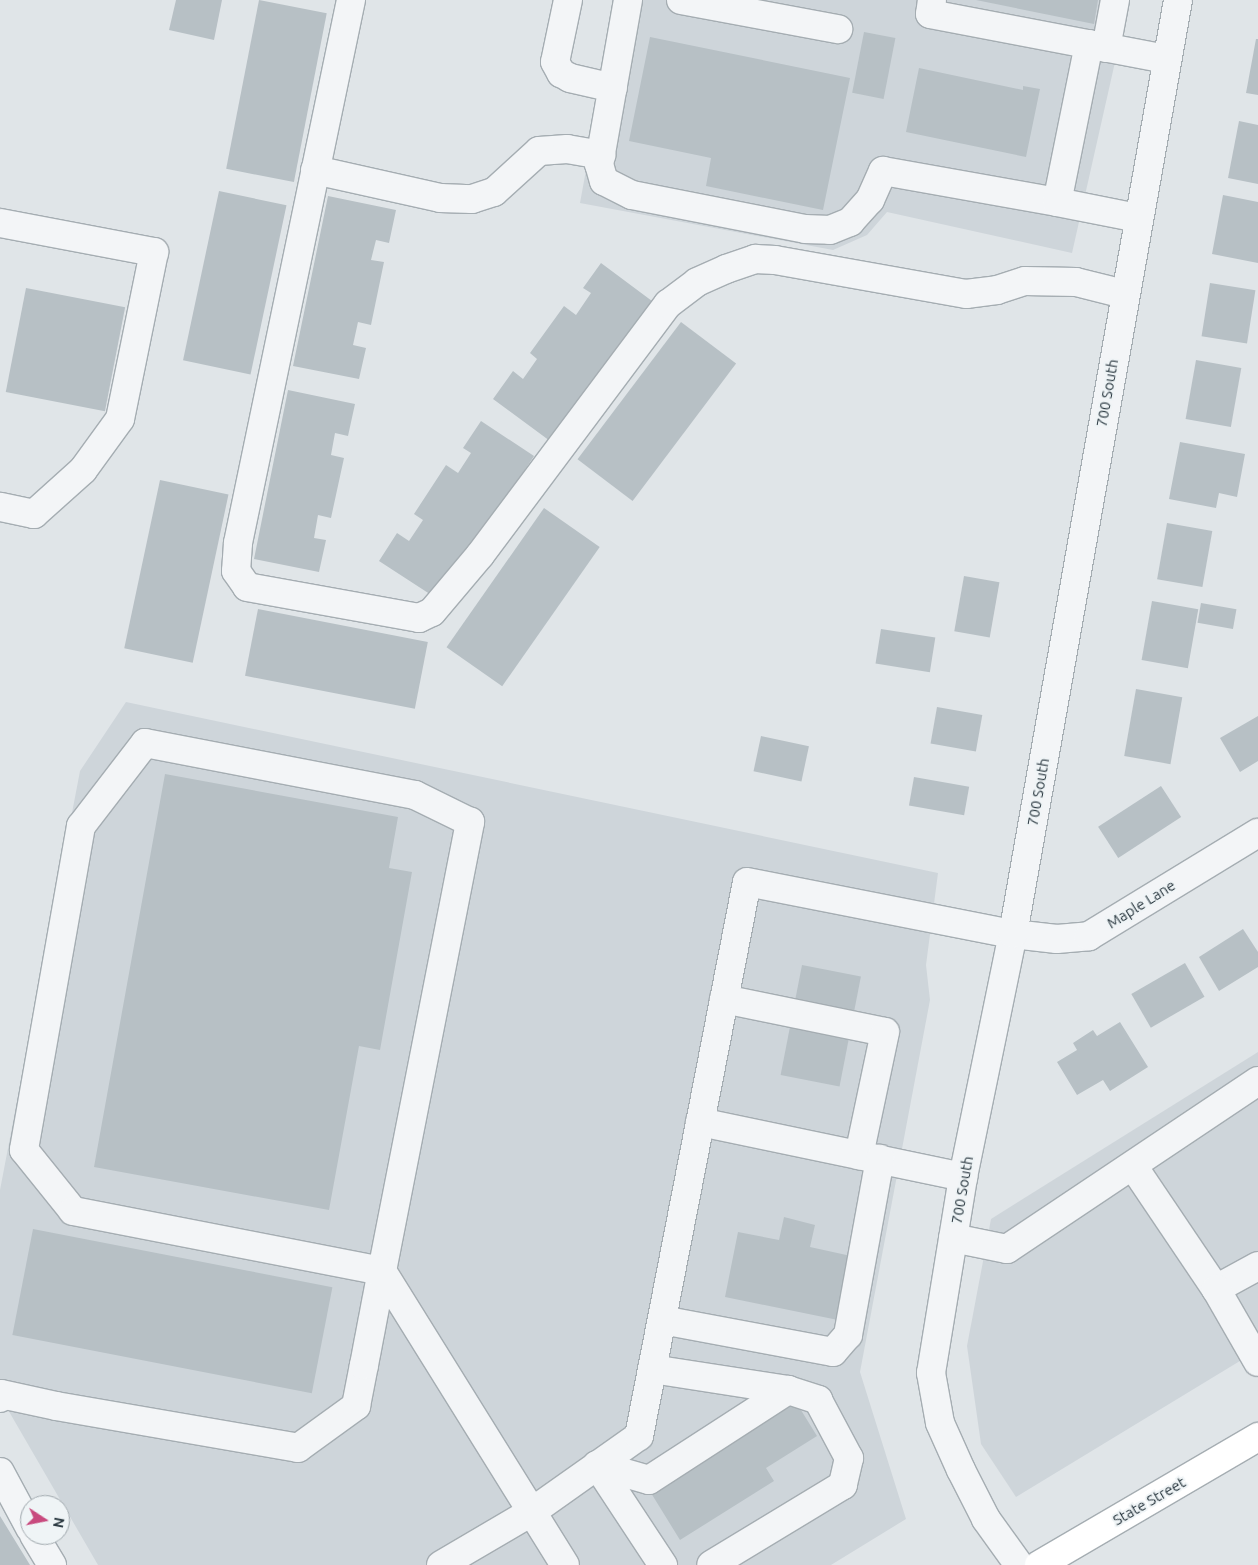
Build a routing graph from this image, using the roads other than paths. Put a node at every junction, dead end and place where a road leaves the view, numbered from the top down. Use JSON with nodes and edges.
{"nodes":[{"id":1,"x":351,"y":0,"type":"edge"},
{"id":2,"x":568,"y":0,"type":"edge"},
{"id":3,"x":628,"y":0,"type":"edge"},
{"id":4,"x":681,"y":0,"type":"edge"},
{"id":5,"x":932,"y":0,"type":"edge"},
{"id":6,"x":1115,"y":0,"type":"edge"},
{"id":7,"x":1178,"y":0,"type":"edge"},
{"id":8,"x":838,"y":29,"type":"dead end"},
{"id":9,"x":1097,"y":46,"type":"junction"},
{"id":10,"x":1165,"y":59,"type":"junction"},
{"id":11,"x":613,"y":88,"type":"junction"},
{"id":12,"x":601,"y":156,"type":"junction"},
{"id":13,"x":315,"y":170,"type":"junction"},
{"id":14,"x":1057,"y":202,"type":"junction"},
{"id":15,"x":1138,"y":218,"type":"junction"},
{"id":16,"x":0,"y":223,"type":"edge"},
{"id":17,"x":1124,"y":294,"type":"junction"},
{"id":18,"x":0,"y":508,"type":"edge"},
{"id":19,"x":1258,"y":832,"type":"edge"},
{"id":20,"x":1013,"y":934,"type":"junction"},
{"id":21,"x":724,"y":999,"type":"junction"},
{"id":22,"x":1256,"y":1083,"type":"edge"},
{"id":23,"x":700,"y":1122,"type":"junction"},
{"id":24,"x":870,"y":1157,"type":"junction"},
{"id":25,"x":1133,"y":1166,"type":"junction"},
{"id":26,"x":963,"y":1176,"type":"junction"},
{"id":27,"x":953,"y":1238,"type":"junction"},
{"id":28,"x":1258,"y":1266,"type":"edge"},
{"id":29,"x":382,"y":1271,"type":"junction"},
{"id":30,"x":1216,"y":1289,"type":"junction"},
{"id":31,"x":662,"y":1320,"type":"junction"},
{"id":32,"x":1258,"y":1362,"type":"edge"},
{"id":33,"x":652,"y":1369,"type":"junction"},
{"id":34,"x":788,"y":1390,"type":"junction"},
{"id":35,"x":0,"y":1398,"type":"edge"},
{"id":36,"x":1258,"y":1437,"type":"edge"},
{"id":37,"x":597,"y":1465,"type":"junction"},
{"id":38,"x":0,"y":1472,"type":"edge"},
{"id":39,"x":20,"y":1509,"type":"edge"},
{"id":40,"x":532,"y":1511,"type":"junction"},
{"id":41,"x":40,"y":1545,"type":"edge"},
{"id":42,"x":52,"y":1565,"type":"edge"},
{"id":43,"x":441,"y":1565,"type":"edge"},
{"id":44,"x":565,"y":1565,"type":"edge"},
{"id":45,"x":663,"y":1565,"type":"edge"},
{"id":46,"x":711,"y":1565,"type":"edge"},
{"id":47,"x":1019,"y":1565,"type":"edge"},
{"id":48,"x":1040,"y":1565,"type":"edge"}],
"edges":[{"from":1,"to":13,"type":"street"},
{"from":2,"to":11,"type":"street"},
{"from":3,"to":11,"type":"street"},
{"from":4,"to":8,"type":"street"},
{"from":5,"to":9,"type":"street"},
{"from":6,"to":9,"type":"street"},
{"from":7,"to":10,"type":"street","name":"700 South"},
{"from":9,"to":10,"type":"street"},
{"from":9,"to":14,"type":"street"},
{"from":10,"to":15,"type":"street","name":"700 South"},
{"from":11,"to":12,"type":"street"},
{"from":12,"to":13,"type":"street"},
{"from":12,"to":14,"type":"street"},
{"from":13,"to":17,"type":"street"},
{"from":14,"to":15,"type":"street"},
{"from":15,"to":17,"type":"street","name":"700 South"},
{"from":16,"to":18,"type":"street"},
{"from":17,"to":20,"type":"street","name":"700 South"},
{"from":19,"to":20,"type":"street","name":"Maple Lane"},
{"from":20,"to":21,"type":"street","name":"Maple Lane"},
{"from":20,"to":26,"type":"street","name":"700 South"},
{"from":21,"to":23,"type":"street"},
{"from":21,"to":24,"type":"street"},
{"from":22,"to":25,"type":"street"},
{"from":23,"to":24,"type":"street"},
{"from":23,"to":31,"type":"street"},
{"from":24,"to":26,"type":"street"},
{"from":24,"to":31,"type":"street"},
{"from":25,"to":27,"type":"street"},
{"from":25,"to":30,"type":"street"},
{"from":26,"to":27,"type":"street","name":"700 South"},
{"from":27,"to":47,"type":"street","name":"700 South"},
{"from":28,"to":30,"type":"street"},
{"from":29,"to":29,"type":"street"},
{"from":29,"to":35,"type":"street"},
{"from":29,"to":40,"type":"street"},
{"from":30,"to":32,"type":"street"},
{"from":31,"to":33,"type":"street"},
{"from":33,"to":34,"type":"street"},
{"from":33,"to":37,"type":"street"},
{"from":34,"to":37,"type":"street"},
{"from":34,"to":46,"type":"street"},
{"from":36,"to":48,"type":"main road","name":"State Street"},
{"from":37,"to":40,"type":"street"},
{"from":37,"to":45,"type":"street"},
{"from":38,"to":39,"type":"street"},
{"from":40,"to":43,"type":"street"},
{"from":40,"to":44,"type":"street"},
{"from":41,"to":42,"type":"street"}]}
